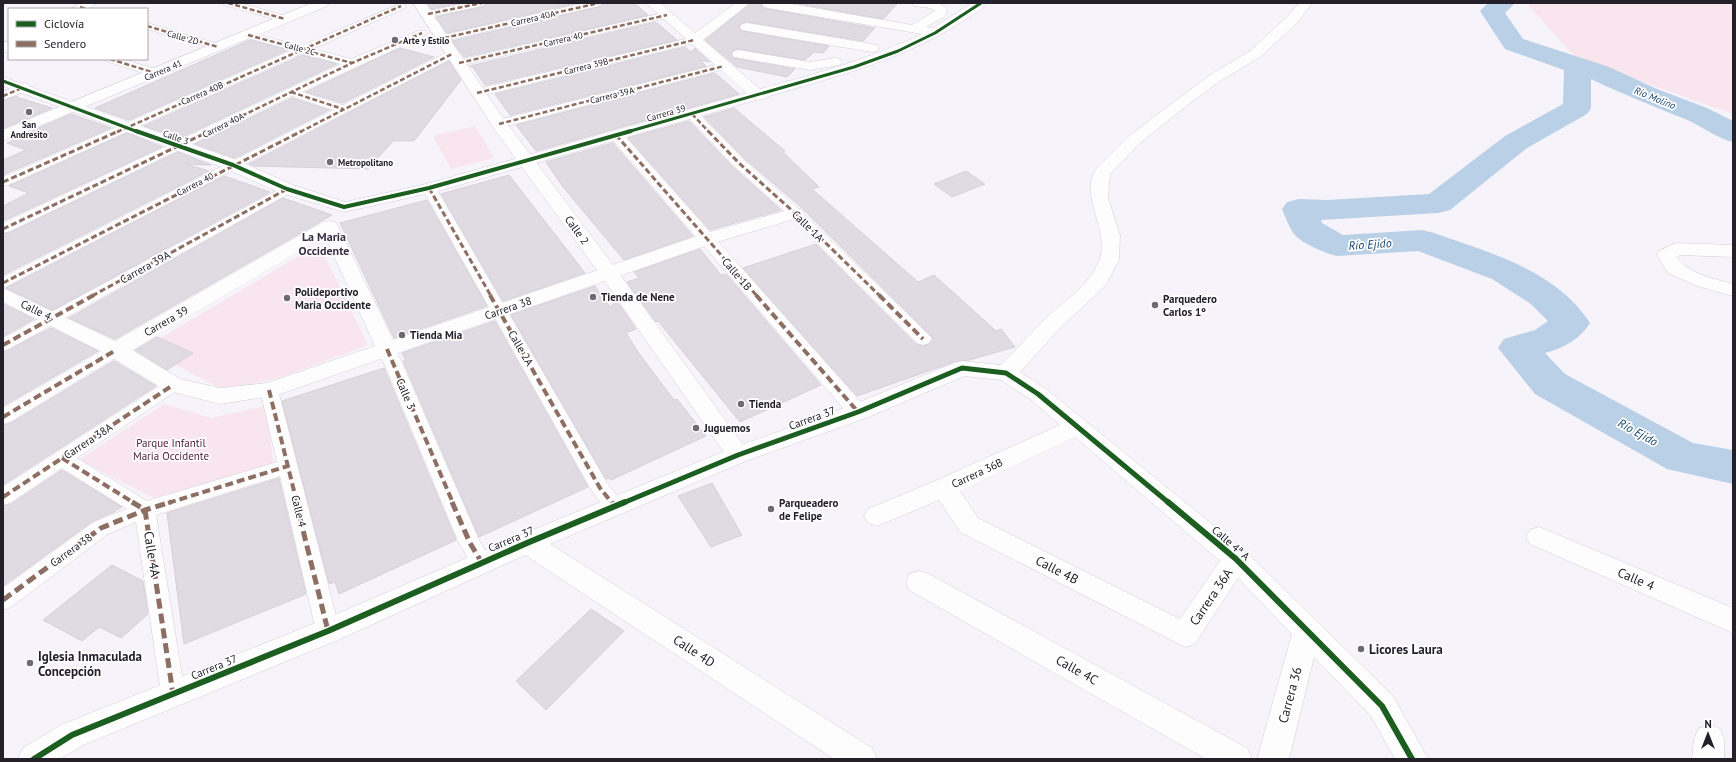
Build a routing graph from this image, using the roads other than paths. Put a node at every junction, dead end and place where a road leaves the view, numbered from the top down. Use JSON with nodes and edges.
{"nodes":[{"id":1,"x":228,"y":3,"type":"edge"},
{"id":2,"x":323,"y":3,"type":"edge"},
{"id":3,"x":482,"y":3,"type":"edge"},
{"id":4,"x":599,"y":3,"type":"edge"},
{"id":5,"x":652,"y":3,"type":"edge"},
{"id":6,"x":744,"y":3,"type":"edge"},
{"id":7,"x":918,"y":3,"type":"edge"},
{"id":8,"x":981,"y":3,"type":"edge"},
{"id":9,"x":1306,"y":3,"type":"edge"},
{"id":10,"x":768,"y":4,"type":"edge"},
{"id":11,"x":401,"y":6,"type":"dead end"},
{"id":12,"x":424,"y":9,"type":"edge"},
{"id":13,"x":667,"y":15,"type":"junction"},
{"id":14,"x":285,"y":19,"type":"junction"},
{"id":15,"x":148,"y":26,"type":"edge"},
{"id":16,"x":747,"y":27,"type":"dead end"},
{"id":17,"x":913,"y":29,"type":"junction"},
{"id":18,"x":422,"y":33,"type":"dead end"},
{"id":19,"x":935,"y":33,"type":"junction"},
{"id":20,"x":248,"y":34,"type":"junction"},
{"id":21,"x":694,"y":40,"type":"junction"},
{"id":22,"x":218,"y":47,"type":"junction"},
{"id":23,"x":872,"y":48,"type":"junction"},
{"id":24,"x":302,"y":49,"type":"junction"},
{"id":25,"x":452,"y":52,"type":"junction"},
{"id":26,"x":739,"y":54,"type":"dead end"},
{"id":27,"x":113,"y":60,"type":"edge"},
{"id":28,"x":352,"y":63,"type":"junction"},
{"id":29,"x":724,"y":66,"type":"junction"},
{"id":30,"x":155,"y":73,"type":"junction"},
{"id":31,"x":3,"y":81,"type":"edge"},
{"id":32,"x":24,"y":87,"type":"junction"},
{"id":33,"x":291,"y":92,"type":"junction"},
{"id":34,"x":478,"y":93,"type":"junction"},
{"id":35,"x":3,"y":96,"type":"edge"},
{"id":36,"x":759,"y":96,"type":"junction"},
{"id":37,"x":75,"y":106,"type":"junction"},
{"id":38,"x":343,"y":109,"type":"junction"},
{"id":39,"x":692,"y":114,"type":"junction"},
{"id":40,"x":499,"y":124,"type":"junction"},
{"id":41,"x":126,"y":127,"type":"junction"},
{"id":42,"x":616,"y":135,"type":"junction"},
{"id":43,"x":3,"y":136,"type":"edge"},
{"id":44,"x":177,"y":146,"type":"junction"},
{"id":45,"x":526,"y":159,"type":"junction"},
{"id":46,"x":233,"y":165,"type":"junction"},
{"id":47,"x":3,"y":182,"type":"edge"},
{"id":48,"x":429,"y":188,"type":"junction"},
{"id":49,"x":287,"y":189,"type":"junction"},
{"id":50,"x":344,"y":207,"type":"joint"},
{"id":51,"x":795,"y":213,"type":"junction"},
{"id":52,"x":329,"y":226,"type":"joint"},
{"id":53,"x":3,"y":229,"type":"edge"},
{"id":54,"x":707,"y":239,"type":"junction"},
{"id":55,"x":1733,"y":251,"type":"edge"},
{"id":56,"x":609,"y":273,"type":"junction"},
{"id":57,"x":3,"y":283,"type":"edge"},
{"id":58,"x":1733,"y":290,"type":"edge"},
{"id":59,"x":3,"y":294,"type":"edge"},
{"id":60,"x":499,"y":310,"type":"junction"},
{"id":61,"x":51,"y":318,"type":"junction"},
{"id":62,"x":923,"y":339,"type":"dead end"},
{"id":63,"x":3,"y":345,"type":"edge"},
{"id":64,"x":116,"y":350,"type":"junction"},
{"id":65,"x":387,"y":350,"type":"junction"},
{"id":66,"x":1006,"y":372,"type":"junction"},
{"id":67,"x":173,"y":385,"type":"junction"},
{"id":68,"x":269,"y":390,"type":"junction"},
{"id":69,"x":220,"y":396,"type":"joint"},
{"id":70,"x":858,"y":412,"type":"junction"},
{"id":71,"x":3,"y":417,"type":"edge"},
{"id":72,"x":1076,"y":427,"type":"junction"},
{"id":73,"x":738,"y":456,"type":"junction"},
{"id":74,"x":62,"y":458,"type":"junction"},
{"id":75,"x":288,"y":466,"type":"junction"},
{"id":76,"x":944,"y":488,"type":"junction"},
{"id":77,"x":3,"y":497,"type":"edge"},
{"id":78,"x":615,"y":506,"type":"junction"},
{"id":79,"x":145,"y":510,"type":"junction"},
{"id":80,"x":877,"y":516,"type":"dead end"},
{"id":81,"x":1539,"y":537,"type":"dead end"},
{"id":82,"x":527,"y":544,"type":"junction"},
{"id":83,"x":1236,"y":559,"type":"junction"},
{"id":84,"x":482,"y":563,"type":"junction"},
{"id":85,"x":919,"y":582,"type":"dead end"},
{"id":86,"x":3,"y":600,"type":"edge"},
{"id":87,"x":1733,"y":621,"type":"edge"},
{"id":88,"x":328,"y":631,"type":"junction"},
{"id":89,"x":1307,"y":631,"type":"junction"},
{"id":90,"x":1185,"y":635,"type":"joint"},
{"id":91,"x":173,"y":694,"type":"junction"},
{"id":92,"x":34,"y":759,"type":"edge"},
{"id":93,"x":861,"y":759,"type":"edge"},
{"id":94,"x":1236,"y":759,"type":"edge"},
{"id":95,"x":1273,"y":759,"type":"edge"},
{"id":96,"x":1412,"y":759,"type":"edge"}],
"edges":[{"from":1,"to":14,"type":"street"},
{"from":2,"to":14,"type":"street","name":"Carrera 41"},
{"from":3,"to":12,"type":"street"},
{"from":4,"to":25,"type":"street","name":"Carrera 40A"},
{"from":5,"to":13,"type":"street"},
{"from":6,"to":21,"type":"street"},
{"from":7,"to":17,"type":"street"},
{"from":8,"to":19,"type":"street","name":"Carrera 39"},
{"from":9,"to":66,"type":"street"},
{"from":10,"to":17,"type":"street"},
{"from":11,"to":24,"type":"street","name":"Carrera 40B"},
{"from":12,"to":25,"type":"street","name":"Calle 2"},
{"from":13,"to":21,"type":"street"},
{"from":13,"to":25,"type":"street","name":"Carrera 40"},
{"from":14,"to":20,"type":"street","name":"Carrera 41"},
{"from":15,"to":22,"type":"street","name":"Calle 2D"},
{"from":16,"to":23,"type":"street"},
{"from":17,"to":19,"type":"street"},
{"from":17,"to":23,"type":"street"},
{"from":18,"to":28,"type":"street","name":"Carrera 40A"},
{"from":19,"to":36,"type":"street","name":"Carrera 39"},
{"from":20,"to":22,"type":"street","name":"Carrera 41"},
{"from":20,"to":24,"type":"street","name":"Calle 2C"},
{"from":21,"to":29,"type":"street"},
{"from":21,"to":34,"type":"street","name":"Carrera 39B"},
{"from":22,"to":30,"type":"street","name":"Carrera 41"},
{"from":23,"to":26,"type":"street"},
{"from":24,"to":28,"type":"street","name":"Calle 2C"},
{"from":24,"to":41,"type":"street","name":"Carrera 40B"},
{"from":25,"to":34,"type":"street","name":"Calle 2"},
{"from":25,"to":38,"type":"street","name":"Carrera 40"},
{"from":27,"to":30,"type":"street"},
{"from":28,"to":33,"type":"street","name":"Carrera 40A"},
{"from":29,"to":36,"type":"street"},
{"from":29,"to":40,"type":"street","name":"Carrera 39A"},
{"from":30,"to":37,"type":"street","name":"Carrera 41"},
{"from":31,"to":32,"type":"street","name":"Calle 3"},
{"from":32,"to":35,"type":"street"},
{"from":32,"to":37,"type":"street","name":"Calle 3"},
{"from":33,"to":38,"type":"street"},
{"from":33,"to":44,"type":"street","name":"Carrera 40A"},
{"from":34,"to":40,"type":"street","name":"Calle 2"},
{"from":36,"to":39,"type":"street","name":"Carrera 39"},
{"from":37,"to":41,"type":"street","name":"Calle 3"},
{"from":37,"to":43,"type":"street","name":"Carrera 41"},
{"from":38,"to":46,"type":"street","name":"Carrera 40"},
{"from":39,"to":42,"type":"street","name":"Carrera 39"},
{"from":39,"to":51,"type":"street","name":"Calle 1A"},
{"from":40,"to":45,"type":"street","name":"Calle 2"},
{"from":41,"to":44,"type":"street","name":"Calle 3"},
{"from":41,"to":47,"type":"street","name":"Carrera 40B"},
{"from":42,"to":45,"type":"street","name":"Carrera 39"},
{"from":42,"to":54,"type":"street","name":"Calle 1B"},
{"from":44,"to":46,"type":"street","name":"Calle 3"},
{"from":44,"to":53,"type":"street","name":"Carrera 40A"},
{"from":45,"to":48,"type":"street","name":"Carrera 39"},
{"from":45,"to":56,"type":"street","name":"Calle 2"},
{"from":46,"to":49,"type":"street","name":"Calle 3"},
{"from":46,"to":57,"type":"street","name":"Carrera 40"},
{"from":48,"to":50,"type":"street","name":"Carrera 39"},
{"from":48,"to":60,"type":"street","name":"Calle 2A"},
{"from":49,"to":50,"type":"street","name":"Calle 3"},
{"from":49,"to":61,"type":"street","name":"Carrera 39A"},
{"from":51,"to":54,"type":"street","name":"Carrera 38"},
{"from":51,"to":62,"type":"street","name":"Calle 1A"},
{"from":52,"to":64,"type":"street","name":"Carrera 39"},
{"from":52,"to":65,"type":"street","name":"Calle 3"},
{"from":54,"to":56,"type":"street","name":"Carrera 38"},
{"from":54,"to":70,"type":"street","name":"Calle 1B"},
{"from":55,"to":58,"type":"street"},
{"from":56,"to":60,"type":"street","name":"Carrera 38"},
{"from":56,"to":73,"type":"street","name":"Calle 2"},
{"from":59,"to":61,"type":"street","name":"Calle 4"},
{"from":60,"to":65,"type":"street","name":"Carrera 38"},
{"from":60,"to":78,"type":"street","name":"Calle 2A"},
{"from":61,"to":63,"type":"street","name":"Carrera 39A"},
{"from":61,"to":64,"type":"street","name":"Calle 4"},
{"from":64,"to":67,"type":"street","name":"Calle 4"},
{"from":64,"to":71,"type":"street","name":"Carrera 39"},
{"from":65,"to":68,"type":"street","name":"Carrera 38"},
{"from":65,"to":84,"type":"street","name":"Calle 3"},
{"from":66,"to":70,"type":"street","name":"Carrera 37"},
{"from":66,"to":72,"type":"street","name":"Calle 4ª A"},
{"from":67,"to":69,"type":"street","name":"Calle 4"},
{"from":67,"to":74,"type":"street","name":"Carrera 38A"},
{"from":68,"to":69,"type":"street","name":"Carrera 38"},
{"from":68,"to":75,"type":"street","name":"Calle 4"},
{"from":70,"to":73,"type":"street","name":"Carrera 37"},
{"from":72,"to":76,"type":"street","name":"Carrera 36B"},
{"from":72,"to":83,"type":"street","name":"Calle 4ª A"},
{"from":73,"to":78,"type":"street","name":"Carrera 37"},
{"from":74,"to":77,"type":"street","name":"Carrera 38A"},
{"from":74,"to":79,"type":"street"},
{"from":75,"to":79,"type":"street","name":"Carrera 38"},
{"from":75,"to":88,"type":"street","name":"Calle 4"},
{"from":76,"to":80,"type":"street","name":"Carrera 36B"},
{"from":76,"to":90,"type":"street","name":"Calle 4B"},
{"from":78,"to":82,"type":"street","name":"Carrera 37"},
{"from":79,"to":86,"type":"street","name":"Carrera 38"},
{"from":79,"to":91,"type":"street","name":"Calle 4A"},
{"from":81,"to":87,"type":"street","name":"Calle 4"},
{"from":82,"to":84,"type":"street","name":"Carrera 37"},
{"from":82,"to":93,"type":"street","name":"Calle 4D"},
{"from":83,"to":89,"type":"street","name":"Calle 4ª A"},
{"from":83,"to":90,"type":"street","name":"Carrera 36A"},
{"from":84,"to":88,"type":"street","name":"Carrera 37"},
{"from":85,"to":94,"type":"street","name":"Calle 4C"},
{"from":88,"to":91,"type":"street","name":"Carrera 37"},
{"from":89,"to":95,"type":"street","name":"Carrera 36"},
{"from":89,"to":96,"type":"street","name":"Calle 4ª A"},
{"from":91,"to":92,"type":"street","name":"Carrera 37"}]}
